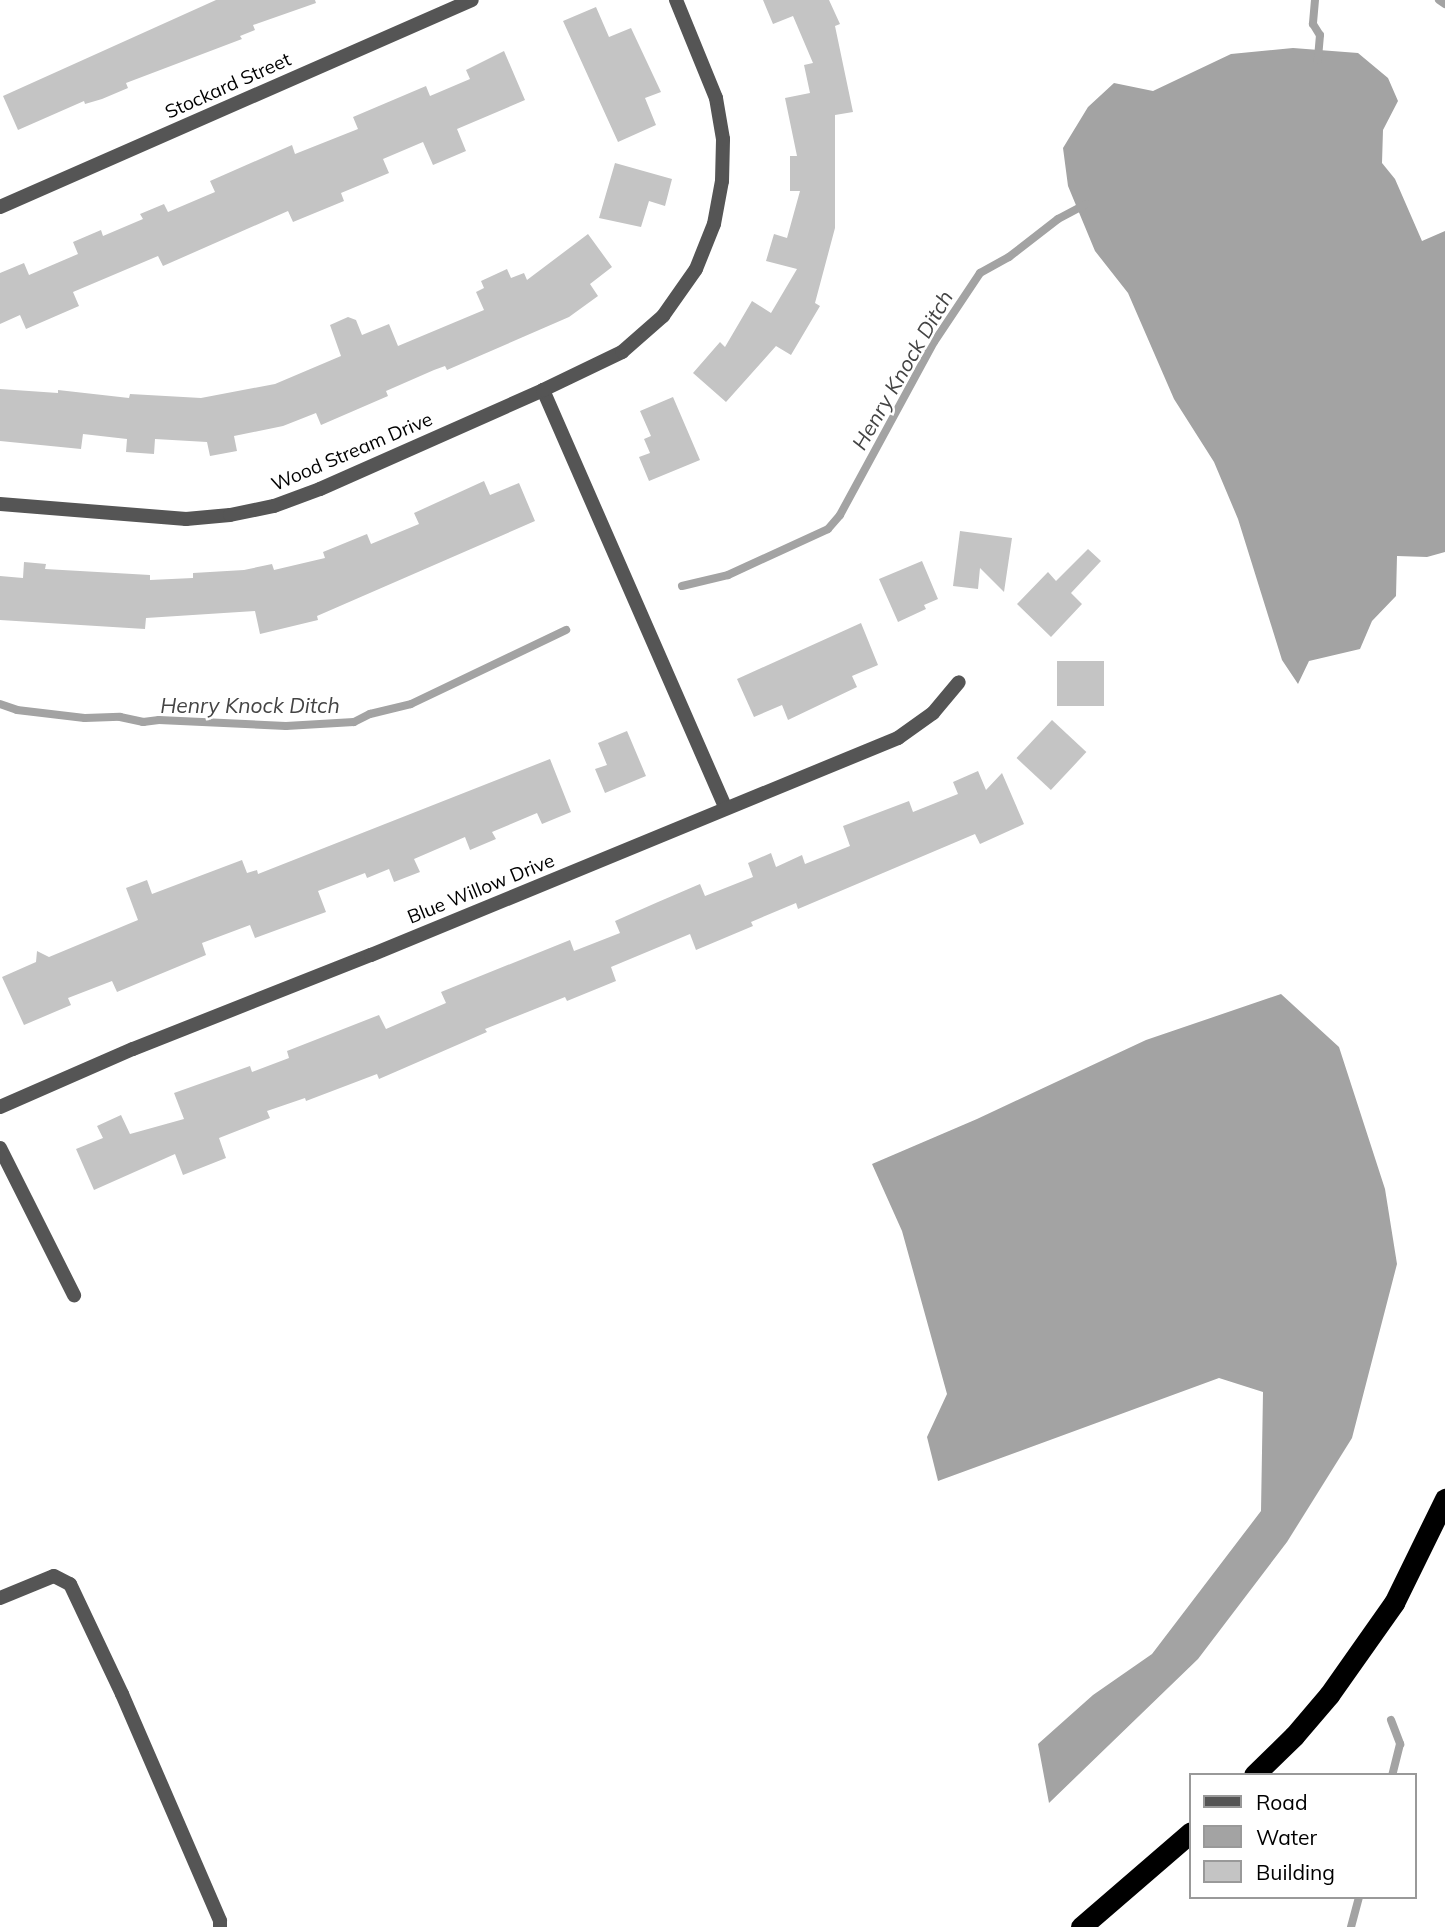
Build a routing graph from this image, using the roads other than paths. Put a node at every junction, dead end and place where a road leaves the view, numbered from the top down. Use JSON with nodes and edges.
{"nodes":[{"id":1,"x":472,"y":0,"type":"edge"},
{"id":2,"x":676,"y":0,"type":"edge"},
{"id":3,"x":0,"y":207,"type":"edge"},
{"id":4,"x":543,"y":390,"type":"junction"},
{"id":5,"x":0,"y":504,"type":"edge"},
{"id":6,"x":959,"y":682,"type":"dead end"},
{"id":7,"x":726,"y":808,"type":"junction"},
{"id":8,"x":0,"y":1107,"type":"edge"},
{"id":9,"x":0,"y":1148,"type":"edge"},
{"id":10,"x":74,"y":1295,"type":"dead end"},
{"id":11,"x":1445,"y":1499,"type":"edge"},
{"id":12,"x":0,"y":1598,"type":"edge"},
{"id":13,"x":1256,"y":1773,"type":"edge"},
{"id":14,"x":1190,"y":1833,"type":"edge"},
{"id":15,"x":220,"y":1927,"type":"edge"},
{"id":16,"x":1081,"y":1927,"type":"edge"}],
"edges":[{"from":1,"to":3,"type":"street","name":"Stockard Street"},
{"from":2,"to":4,"type":"street","name":"Wood Stream Drive"},
{"from":4,"to":5,"type":"street","name":"Wood Stream Drive"},
{"from":4,"to":7,"type":"street"},
{"from":6,"to":7,"type":"street","name":"Blue Willow Drive"},
{"from":7,"to":8,"type":"street","name":"Blue Willow Drive"},
{"from":9,"to":10,"type":"street"},
{"from":11,"to":13,"type":"highway"},
{"from":12,"to":15,"type":"street"},
{"from":14,"to":16,"type":"highway"}]}
